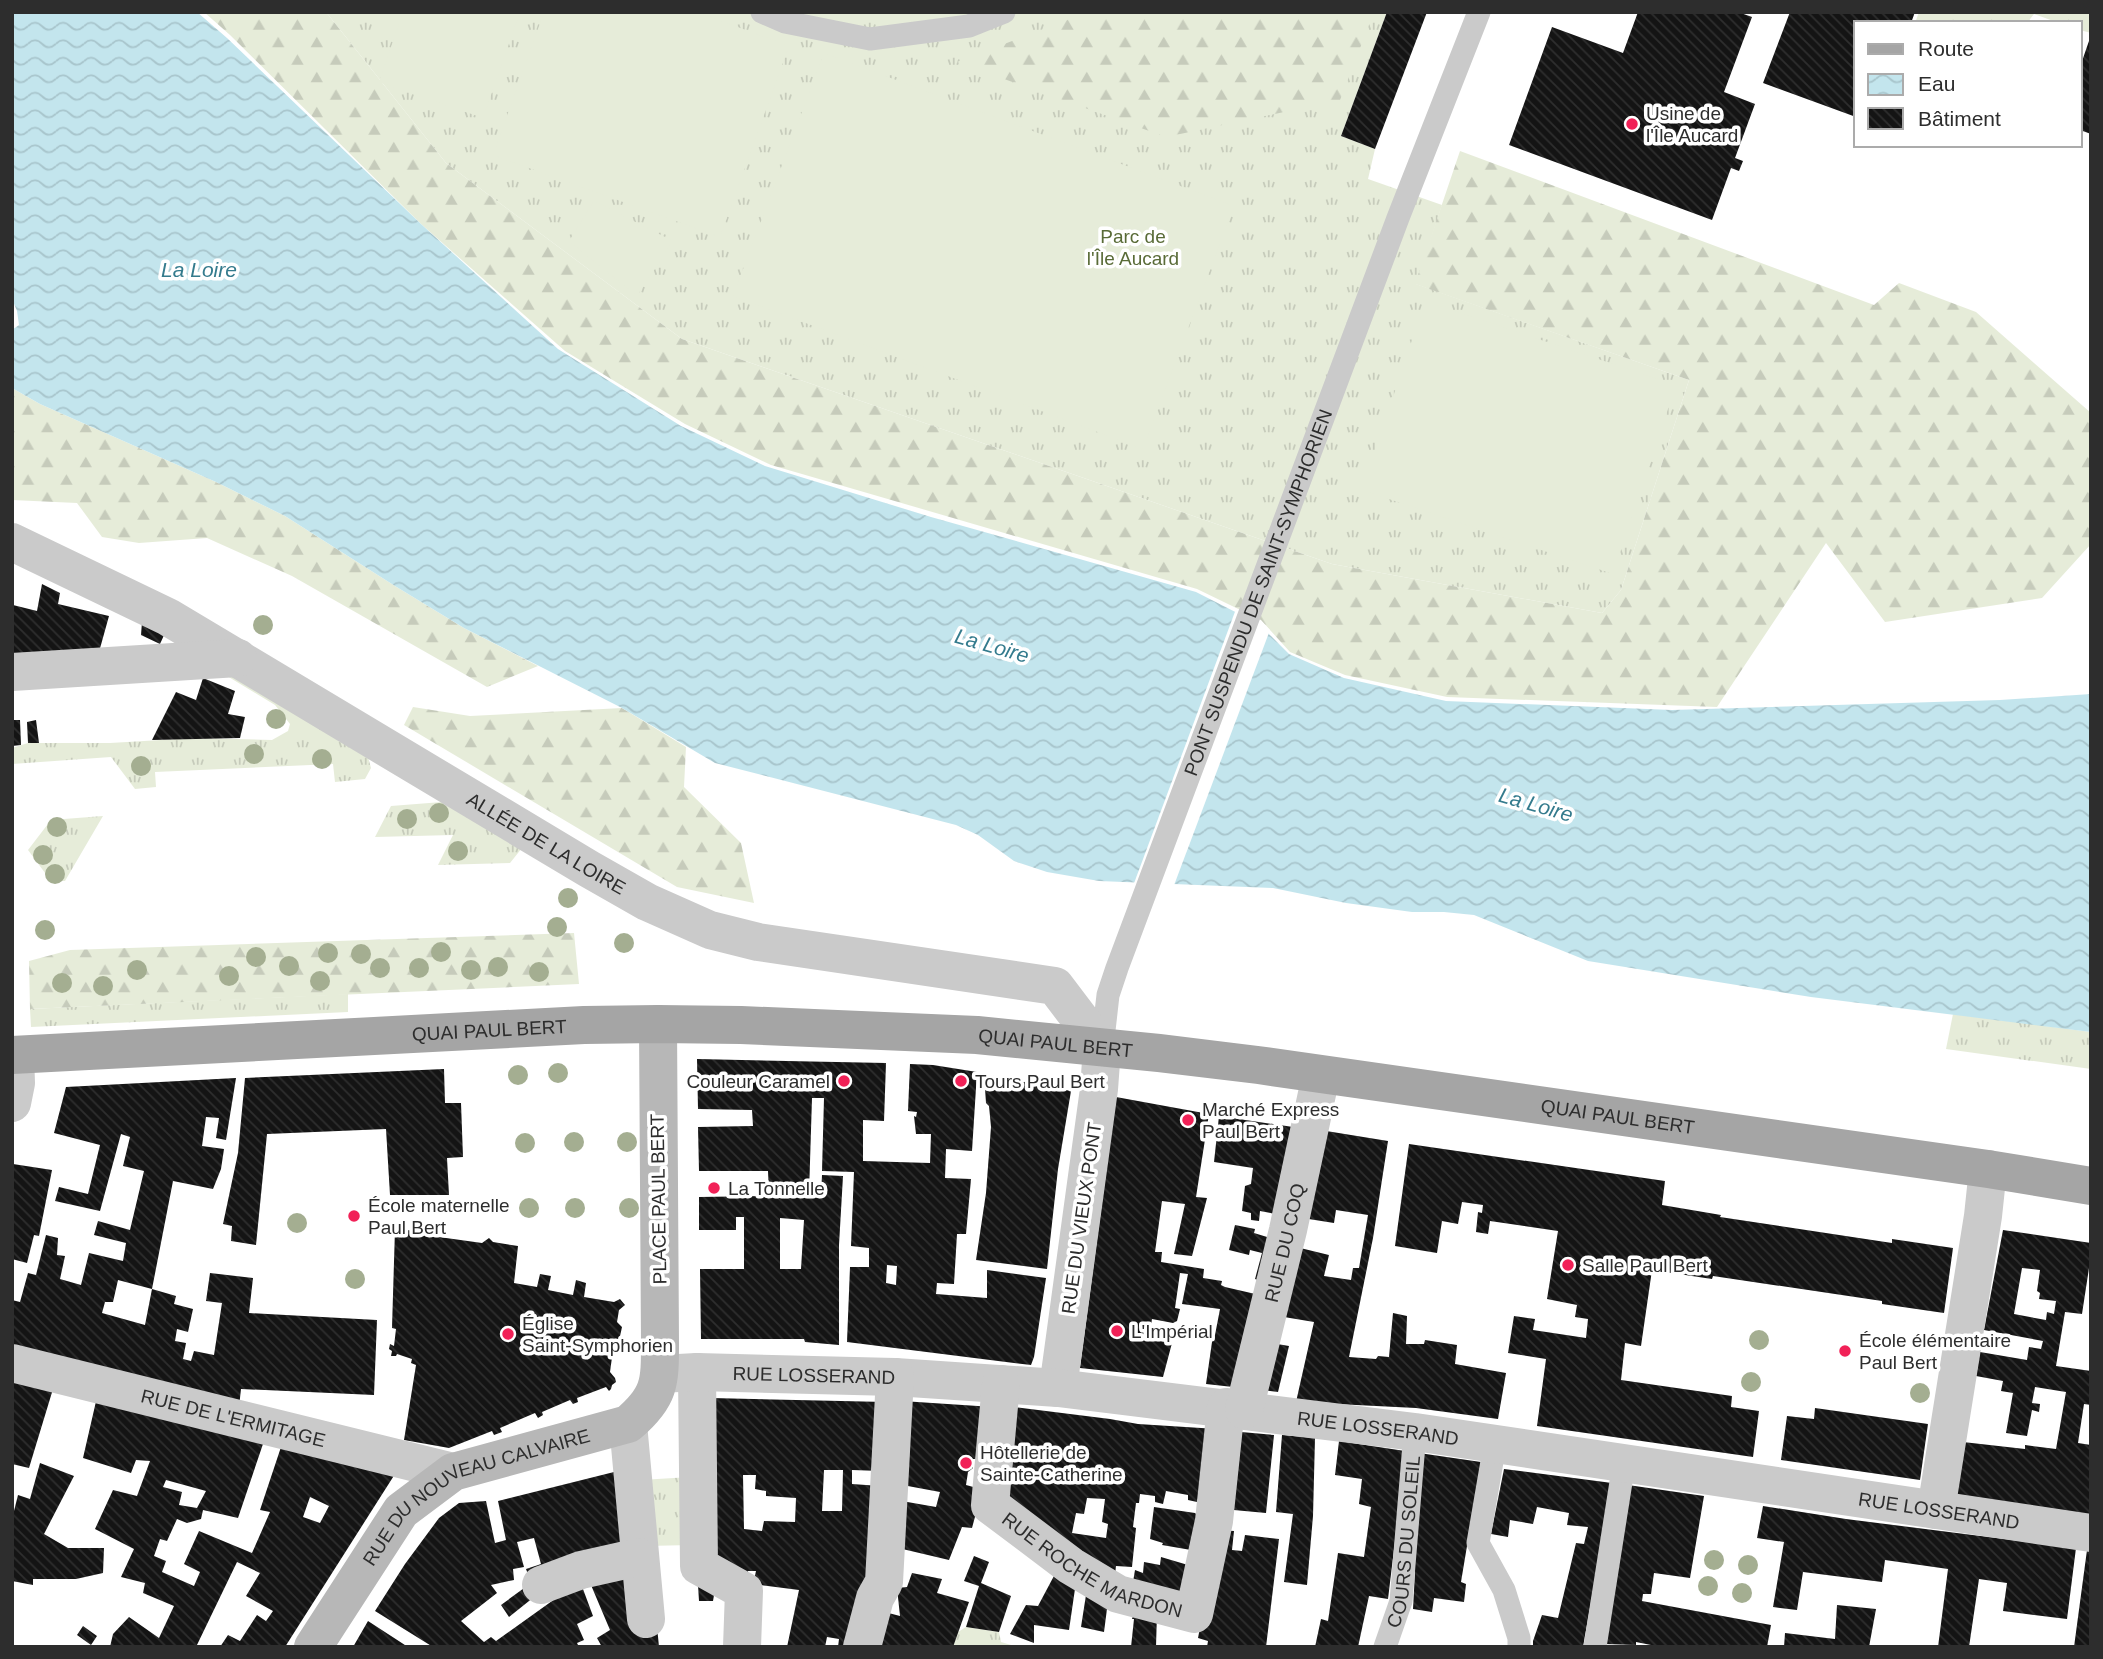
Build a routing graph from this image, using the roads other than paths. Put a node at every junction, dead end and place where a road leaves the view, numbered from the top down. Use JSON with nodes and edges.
{"nodes":[{"id":1,"x":762,"y":12,"type":"edge"},
{"id":2,"x":1004,"y":12,"type":"edge"},
{"id":3,"x":1479,"y":12,"type":"edge"},
{"id":4,"x":12,"y":542,"type":"edge"},
{"id":5,"x":238,"y":658,"type":"junction"},
{"id":6,"x":12,"y":672,"type":"edge"},
{"id":7,"x":658,"y":1024,"type":"junction"},
{"id":8,"x":1102,"y":1048,"type":"junction"},
{"id":9,"x":14,"y":1055,"type":"edge"},
{"id":10,"x":1321,"y":1075,"type":"junction"},
{"id":11,"x":12,"y":1103,"type":"edge"},
{"id":12,"x":1988,"y":1169,"type":"junction"},
{"id":13,"x":2091,"y":1186,"type":"edge"},
{"id":14,"x":12,"y":1363,"type":"edge"},
{"id":15,"x":679,"y":1373,"type":"junction"},
{"id":16,"x":895,"y":1377,"type":"junction"},
{"id":17,"x":1001,"y":1384,"type":"junction"},
{"id":18,"x":1058,"y":1388,"type":"junction"},
{"id":19,"x":1235,"y":1408,"type":"junction"},
{"id":20,"x":628,"y":1424,"type":"junction"},
{"id":21,"x":1415,"y":1432,"type":"junction"},
{"id":22,"x":1495,"y":1444,"type":"junction"},
{"id":23,"x":1624,"y":1463,"type":"junction"},
{"id":24,"x":453,"y":1472,"type":"junction"},
{"id":25,"x":1936,"y":1510,"type":"junction"},
{"id":26,"x":2091,"y":1533,"type":"edge"},
{"id":27,"x":639,"y":1557,"type":"junction"},
{"id":28,"x":541,"y":1585,"type":"dead end"},
{"id":29,"x":646,"y":1619,"type":"dead end"},
{"id":30,"x":313,"y":1647,"type":"edge"},
{"id":31,"x":742,"y":1647,"type":"edge"},
{"id":32,"x":862,"y":1647,"type":"edge"},
{"id":33,"x":1385,"y":1647,"type":"edge"},
{"id":34,"x":1519,"y":1647,"type":"edge"},
{"id":35,"x":1595,"y":1647,"type":"edge"}],
"edges":[{"from":1,"to":2,"type":"lane"},
{"from":3,"to":8,"type":"lane","name":"PONT SUSPENDU DE SAINT-SYMPHORIEN"},
{"from":4,"to":5,"type":"street","name":"ALLÉE DE LA LOIRE"},
{"from":5,"to":6,"type":"street"},
{"from":5,"to":8,"type":"street","name":"ALLÉE DE LA LOIRE"},
{"from":7,"to":8,"type":"main road","name":"QUAI PAUL BERT"},
{"from":7,"to":9,"type":"main road","name":"QUAI PAUL BERT"},
{"from":7,"to":15,"type":"street","name":"PLACE PAUL BERT"},
{"from":8,"to":10,"type":"main road","name":"QUAI PAUL BERT"},
{"from":8,"to":18,"type":"street","name":"RUE DU VIEUX PONT"},
{"from":9,"to":11,"type":"street"},
{"from":10,"to":12,"type":"main road","name":"QUAI PAUL BERT"},
{"from":10,"to":19,"type":"street","name":"RUE DU COQ"},
{"from":12,"to":13,"type":"main road","name":"QUAI PAUL BERT"},
{"from":12,"to":25,"type":"street"},
{"from":14,"to":24,"type":"street","name":"RUE DE L'ERMITAGE"},
{"from":15,"to":16,"type":"street","name":"RUE LOSSERAND"},
{"from":15,"to":20,"type":"street"},
{"from":15,"to":31,"type":"street"},
{"from":16,"to":17,"type":"street","name":"RUE LOSSERAND"},
{"from":16,"to":32,"type":"street"},
{"from":17,"to":18,"type":"street","name":"RUE LOSSERAND"},
{"from":17,"to":19,"type":"street","name":"RUE ROCHE MARDON"},
{"from":18,"to":19,"type":"street","name":"RUE LOSSERAND"},
{"from":19,"to":21,"type":"street","name":"RUE LOSSERAND"},
{"from":20,"to":24,"type":"street","name":"RUE DU NOUVEAU CALVAIRE"},
{"from":20,"to":27,"type":"street"},
{"from":21,"to":22,"type":"street","name":"RUE LOSSERAND"},
{"from":21,"to":33,"type":"lane","name":"COURS DU SOLEIL"},
{"from":22,"to":23,"type":"street","name":"RUE LOSSERAND"},
{"from":22,"to":34,"type":"lane"},
{"from":23,"to":25,"type":"street","name":"RUE LOSSERAND"},
{"from":23,"to":35,"type":"lane"},
{"from":24,"to":30,"type":"street","name":"RUE DU NOUVEAU CALVAIRE"},
{"from":25,"to":26,"type":"street","name":"RUE LOSSERAND"},
{"from":27,"to":28,"type":"street"},
{"from":27,"to":29,"type":"street"}]}
